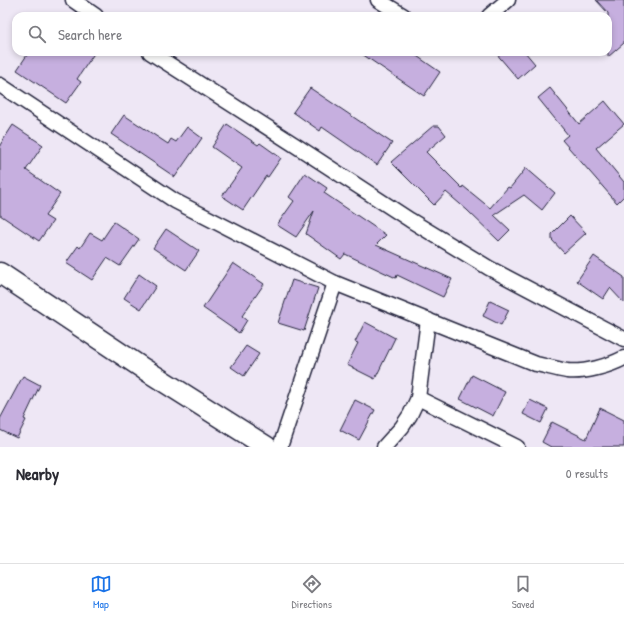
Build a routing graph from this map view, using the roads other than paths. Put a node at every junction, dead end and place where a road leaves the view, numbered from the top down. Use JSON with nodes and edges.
{"nodes":[{"id":1,"x":73,"y":0,"type":"edge"},
{"id":2,"x":378,"y":0,"type":"edge"},
{"id":3,"x":508,"y":0,"type":"edge"},
{"id":4,"x":90,"y":12,"type":"edge"},
{"id":5,"x":398,"y":12,"type":"edge"},
{"id":6,"x":494,"y":12,"type":"edge"},
{"id":7,"x":156,"y":56,"type":"edge"},
{"id":8,"x":0,"y":85,"type":"edge"},
{"id":9,"x":0,"y":273,"type":"edge"},
{"id":10,"x":335,"y":282,"type":"junction"},
{"id":11,"x":428,"y":320,"type":"junction"},
{"id":12,"x":624,"y":339,"type":"edge"},
{"id":13,"x":624,"y":358,"type":"edge"},
{"id":14,"x":418,"y":398,"type":"junction"},
{"id":15,"x":266,"y":447,"type":"edge"},
{"id":16,"x":280,"y":447,"type":"edge"},
{"id":17,"x":384,"y":447,"type":"edge"},
{"id":18,"x":517,"y":447,"type":"edge"}],
"edges":[{"from":1,"to":4,"type":"street"},
{"from":2,"to":5,"type":"street"},
{"from":3,"to":6,"type":"street"},
{"from":7,"to":12,"type":"street"},
{"from":8,"to":10,"type":"street"},
{"from":9,"to":15,"type":"street"},
{"from":10,"to":11,"type":"street"},
{"from":10,"to":16,"type":"street"},
{"from":11,"to":13,"type":"street"},
{"from":11,"to":14,"type":"street"},
{"from":14,"to":17,"type":"street"},
{"from":14,"to":18,"type":"street"}]}
